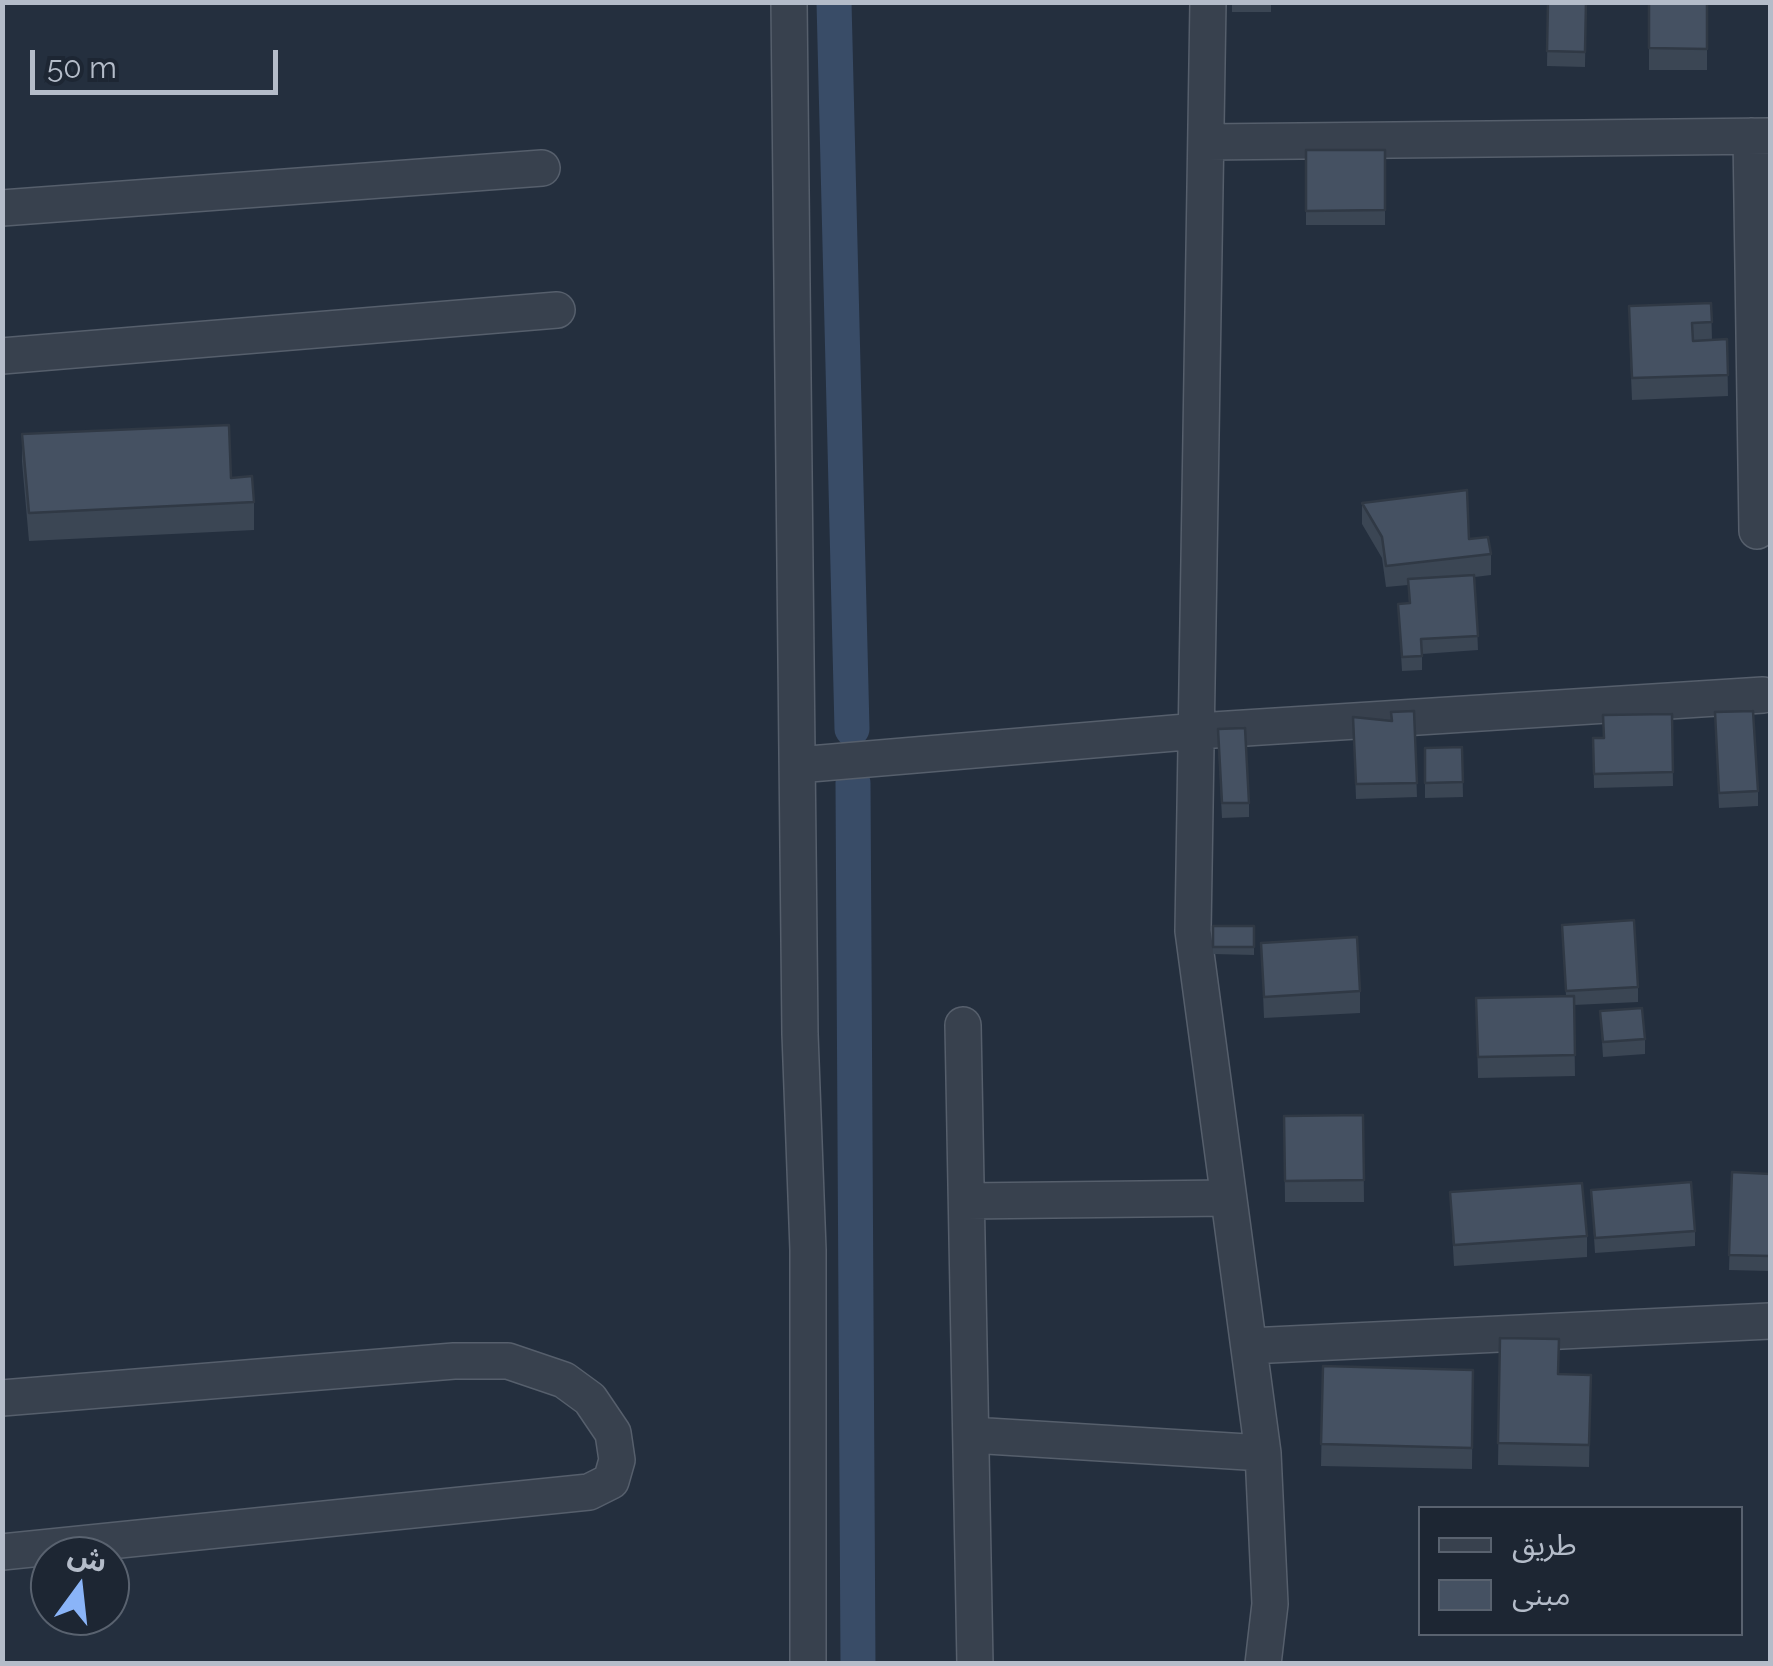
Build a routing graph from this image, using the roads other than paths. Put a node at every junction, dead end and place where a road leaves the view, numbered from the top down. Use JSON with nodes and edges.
{"nodes":[{"id":1,"x":789,"y":2,"type":"edge"},
{"id":2,"x":1208,"y":2,"type":"edge"},
{"id":3,"x":1761,"y":136,"type":"edge"},
{"id":4,"x":1207,"y":142,"type":"junction"},
{"id":5,"x":542,"y":168,"type":"dead end"},
{"id":6,"x":2,"y":208,"type":"edge"},
{"id":7,"x":557,"y":310,"type":"dead end"},
{"id":8,"x":2,"y":356,"type":"edge"},
{"id":9,"x":1763,"y":409,"type":"edge"},
{"id":10,"x":1757,"y":531,"type":"dead end"},
{"id":11,"x":1764,"y":695,"type":"dead end"},
{"id":12,"x":1198,"y":731,"type":"junction"},
{"id":13,"x":798,"y":764,"type":"junction"},
{"id":14,"x":964,"y":1025,"type":"dead end"},
{"id":15,"x":1228,"y":1198,"type":"junction"},
{"id":16,"x":967,"y":1201,"type":"junction"},
{"id":17,"x":1770,"y":1321,"type":"edge"},
{"id":18,"x":1250,"y":1346,"type":"junction"},
{"id":19,"x":2,"y":1398,"type":"edge"},
{"id":20,"x":971,"y":1435,"type":"junction"},
{"id":21,"x":1263,"y":1454,"type":"junction"},
{"id":22,"x":2,"y":1552,"type":"edge"},
{"id":23,"x":808,"y":1664,"type":"edge"},
{"id":24,"x":975,"y":1664,"type":"edge"},
{"id":25,"x":1263,"y":1664,"type":"edge"}],
"edges":[{"from":1,"to":13,"type":"street"},
{"from":2,"to":4,"type":"street"},
{"from":3,"to":4,"type":"street"},
{"from":3,"to":9,"type":"street"},
{"from":4,"to":12,"type":"street"},
{"from":5,"to":6,"type":"street"},
{"from":7,"to":8,"type":"street"},
{"from":9,"to":10,"type":"street"},
{"from":11,"to":12,"type":"street"},
{"from":12,"to":13,"type":"street"},
{"from":12,"to":15,"type":"street"},
{"from":13,"to":23,"type":"street"},
{"from":14,"to":16,"type":"street"},
{"from":15,"to":16,"type":"street"},
{"from":15,"to":18,"type":"street"},
{"from":16,"to":20,"type":"street"},
{"from":17,"to":18,"type":"street"},
{"from":18,"to":21,"type":"street"},
{"from":19,"to":22,"type":"street"},
{"from":20,"to":21,"type":"street"},
{"from":20,"to":24,"type":"street"},
{"from":21,"to":25,"type":"street"}]}
